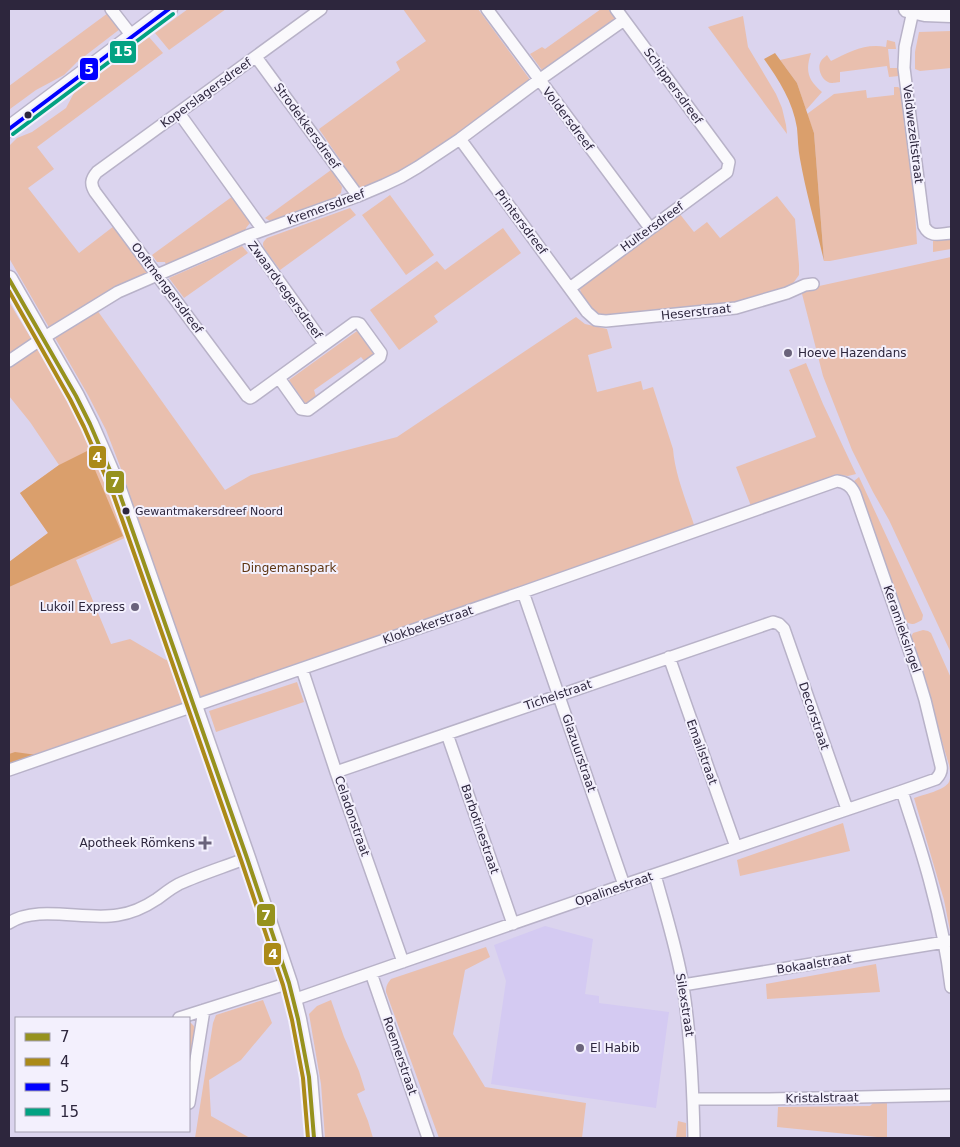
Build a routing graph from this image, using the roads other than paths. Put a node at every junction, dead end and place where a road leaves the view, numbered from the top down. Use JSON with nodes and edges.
{"nodes":[{"id":1,"x":112,"y":9,"type":"edge"},
{"id":2,"x":169,"y":9,"type":"edge"},
{"id":3,"x":321,"y":9,"type":"edge"},
{"id":4,"x":487,"y":9,"type":"edge"},
{"id":5,"x":616,"y":9,"type":"edge"},
{"id":6,"x":910,"y":10,"type":"edge"},
{"id":7,"x":951,"y":14,"type":"edge"},
{"id":8,"x":624,"y":20,"type":"junction"},
{"id":9,"x":132,"y":36,"type":"junction"},
{"id":10,"x":256,"y":57,"type":"junction"},
{"id":11,"x":539,"y":80,"type":"junction"},
{"id":12,"x":179,"y":113,"type":"junction"},
{"id":13,"x":9,"y":129,"type":"edge"},
{"id":14,"x":460,"y":139,"type":"junction"},
{"id":15,"x":729,"y":162,"type":"joint"},
{"id":16,"x":92,"y":178,"type":"joint"},
{"id":17,"x":358,"y":196,"type":"junction"},
{"id":18,"x":650,"y":228,"type":"junction"},
{"id":19,"x":263,"y":230,"type":"junction"},
{"id":20,"x":951,"y":233,"type":"edge"},
{"id":21,"x":246,"y":236,"type":"junction"},
{"id":22,"x":157,"y":274,"type":"junction"},
{"id":23,"x":9,"y":278,"type":"edge"},
{"id":24,"x":813,"y":284,"type":"dead end"},
{"id":25,"x":570,"y":288,"type":"junction"},
{"id":26,"x":582,"y":305,"type":"joint"},
{"id":27,"x":43,"y":338,"type":"junction"},
{"id":28,"x":324,"y":344,"type":"junction"},
{"id":29,"x":9,"y":361,"type":"edge"},
{"id":30,"x":279,"y":378,"type":"junction"},
{"id":31,"x":846,"y":484,"type":"joint"},
{"id":32,"x":523,"y":592,"type":"junction"},
{"id":33,"x":779,"y":624,"type":"joint"},
{"id":34,"x":669,"y":657,"type":"junction"},
{"id":35,"x":302,"y":669,"type":"junction"},
{"id":36,"x":559,"y":695,"type":"junction"},
{"id":37,"x":194,"y":706,"type":"junction"},
{"id":38,"x":447,"y":734,"type":"junction"},
{"id":39,"x":9,"y":770,"type":"edge"},
{"id":40,"x":336,"y":772,"type":"junction"},
{"id":41,"x":936,"y":778,"type":"joint"},
{"id":42,"x":902,"y":791,"type":"junction"},
{"id":43,"x":847,"y":809,"type":"junction"},
{"id":44,"x":736,"y":847,"type":"junction"},
{"id":45,"x":247,"y":858,"type":"junction"},
{"id":46,"x":655,"y":875,"type":"junction"},
{"id":47,"x":624,"y":885,"type":"junction"},
{"id":48,"x":9,"y":923,"type":"edge"},
{"id":49,"x":513,"y":924,"type":"junction"},
{"id":50,"x":948,"y":942,"type":"edge"},
{"id":51,"x":403,"y":962,"type":"junction"},
{"id":52,"x":371,"y":973,"type":"junction"},
{"id":53,"x":289,"y":983,"type":"junction"},
{"id":54,"x":683,"y":985,"type":"junction"},
{"id":55,"x":951,"y":988,"type":"edge"},
{"id":56,"x":293,"y":1000,"type":"junction"},
{"id":57,"x":204,"y":1010,"type":"junction"},
{"id":58,"x":182,"y":1017,"type":"edge"},
{"id":59,"x":951,"y":1095,"type":"edge"},
{"id":60,"x":190,"y":1097,"type":"edge"},
{"id":61,"x":694,"y":1099,"type":"junction"},
{"id":62,"x":314,"y":1138,"type":"edge"},
{"id":63,"x":428,"y":1138,"type":"edge"},
{"id":64,"x":694,"y":1138,"type":"edge"}],
"edges":[{"from":1,"to":9,"type":"street"},
{"from":2,"to":9,"type":"street"},
{"from":3,"to":10,"type":"street","name":"Koperslagersdreef"},
{"from":4,"to":11,"type":"street","name":"Voldersdreef"},
{"from":5,"to":8,"type":"street","name":"Schippersdreef"},
{"from":6,"to":7,"type":"street"},
{"from":6,"to":20,"type":"street","name":"Veldwezeltstraat"},
{"from":8,"to":11,"type":"street","name":"Kremersdreef"},
{"from":8,"to":15,"type":"street","name":"Schippersdreef"},
{"from":9,"to":13,"type":"street"},
{"from":10,"to":12,"type":"street","name":"Koperslagersdreef"},
{"from":10,"to":17,"type":"street","name":"Strodekkersdreef"},
{"from":11,"to":14,"type":"street","name":"Kremersdreef"},
{"from":11,"to":18,"type":"street","name":"Voldersdreef"},
{"from":12,"to":16,"type":"street","name":"Koperslagersdreef"},
{"from":12,"to":19,"type":"street","name":"Zwaardvegersdreef"},
{"from":14,"to":17,"type":"street","name":"Kremersdreef"},
{"from":14,"to":25,"type":"street","name":"Printersdreef"},
{"from":15,"to":18,"type":"street","name":"Hultersdreef"},
{"from":16,"to":22,"type":"street","name":"Ooftmengersdreef"},
{"from":17,"to":19,"type":"street","name":"Kremersdreef"},
{"from":18,"to":25,"type":"street","name":"Hultersdreef"},
{"from":19,"to":21,"type":"street","name":"Kremersdreef"},
{"from":21,"to":22,"type":"street","name":"Kremersdreef"},
{"from":21,"to":28,"type":"street","name":"Zwaardvegersdreef"},
{"from":22,"to":27,"type":"street","name":"Kremersdreef"},
{"from":22,"to":30,"type":"street","name":"Ooftmengersdreef"},
{"from":23,"to":27,"type":"street"},
{"from":24,"to":26,"type":"street","name":"Heserstraat"},
{"from":25,"to":26,"type":"street","name":"Printersdreef"},
{"from":27,"to":29,"type":"street","name":"Kremersdreef"},
{"from":27,"to":37,"type":"street"},
{"from":28,"to":30,"type":"street"},
{"from":28,"to":30,"type":"street"},
{"from":31,"to":32,"type":"street","name":"Klokbekerstraat"},
{"from":31,"to":41,"type":"street","name":"Keramieksingel"},
{"from":32,"to":35,"type":"street","name":"Klokbekerstraat"},
{"from":32,"to":36,"type":"street","name":"Glazuurstraat"},
{"from":33,"to":34,"type":"street","name":"Tichelstraat"},
{"from":33,"to":43,"type":"street","name":"Decorstraat"},
{"from":34,"to":36,"type":"street","name":"Tichelstraat"},
{"from":34,"to":44,"type":"street","name":"Emailstraat"},
{"from":35,"to":37,"type":"street","name":"Klokbekerstraat"},
{"from":35,"to":40,"type":"street","name":"Celadonstraat"},
{"from":36,"to":38,"type":"street","name":"Tichelstraat"},
{"from":36,"to":47,"type":"street","name":"Glazuurstraat"},
{"from":37,"to":39,"type":"street","name":"Klokbekerstraat"},
{"from":37,"to":45,"type":"street"},
{"from":38,"to":40,"type":"street","name":"Tichelstraat"},
{"from":38,"to":49,"type":"street","name":"Barbotinestraat"},
{"from":40,"to":51,"type":"street","name":"Celadonstraat"},
{"from":41,"to":42,"type":"street","name":"Opalinestraat"},
{"from":42,"to":43,"type":"street","name":"Opalinestraat"},
{"from":42,"to":50,"type":"street"},
{"from":43,"to":44,"type":"street","name":"Opalinestraat"},
{"from":44,"to":46,"type":"street","name":"Opalinestraat"},
{"from":45,"to":48,"type":"street"},
{"from":45,"to":53,"type":"street"},
{"from":46,"to":47,"type":"street","name":"Opalinestraat"},
{"from":46,"to":54,"type":"street","name":"Silexstraat"},
{"from":47,"to":49,"type":"street","name":"Opalinestraat"},
{"from":49,"to":51,"type":"street","name":"Opalinestraat"},
{"from":50,"to":54,"type":"street","name":"Bokaalstraat"},
{"from":50,"to":55,"type":"street"},
{"from":51,"to":52,"type":"street","name":"Opalinestraat"},
{"from":52,"to":56,"type":"street","name":"Opalinestraat"},
{"from":52,"to":63,"type":"street","name":"Roemerstraat"},
{"from":53,"to":56,"type":"street"},
{"from":53,"to":57,"type":"street"},
{"from":54,"to":61,"type":"street","name":"Silexstraat"},
{"from":56,"to":62,"type":"street"},
{"from":57,"to":58,"type":"street"},
{"from":57,"to":60,"type":"street"},
{"from":59,"to":61,"type":"street","name":"Kristalstraat"},
{"from":61,"to":64,"type":"street","name":"Silexstraat"}]}
